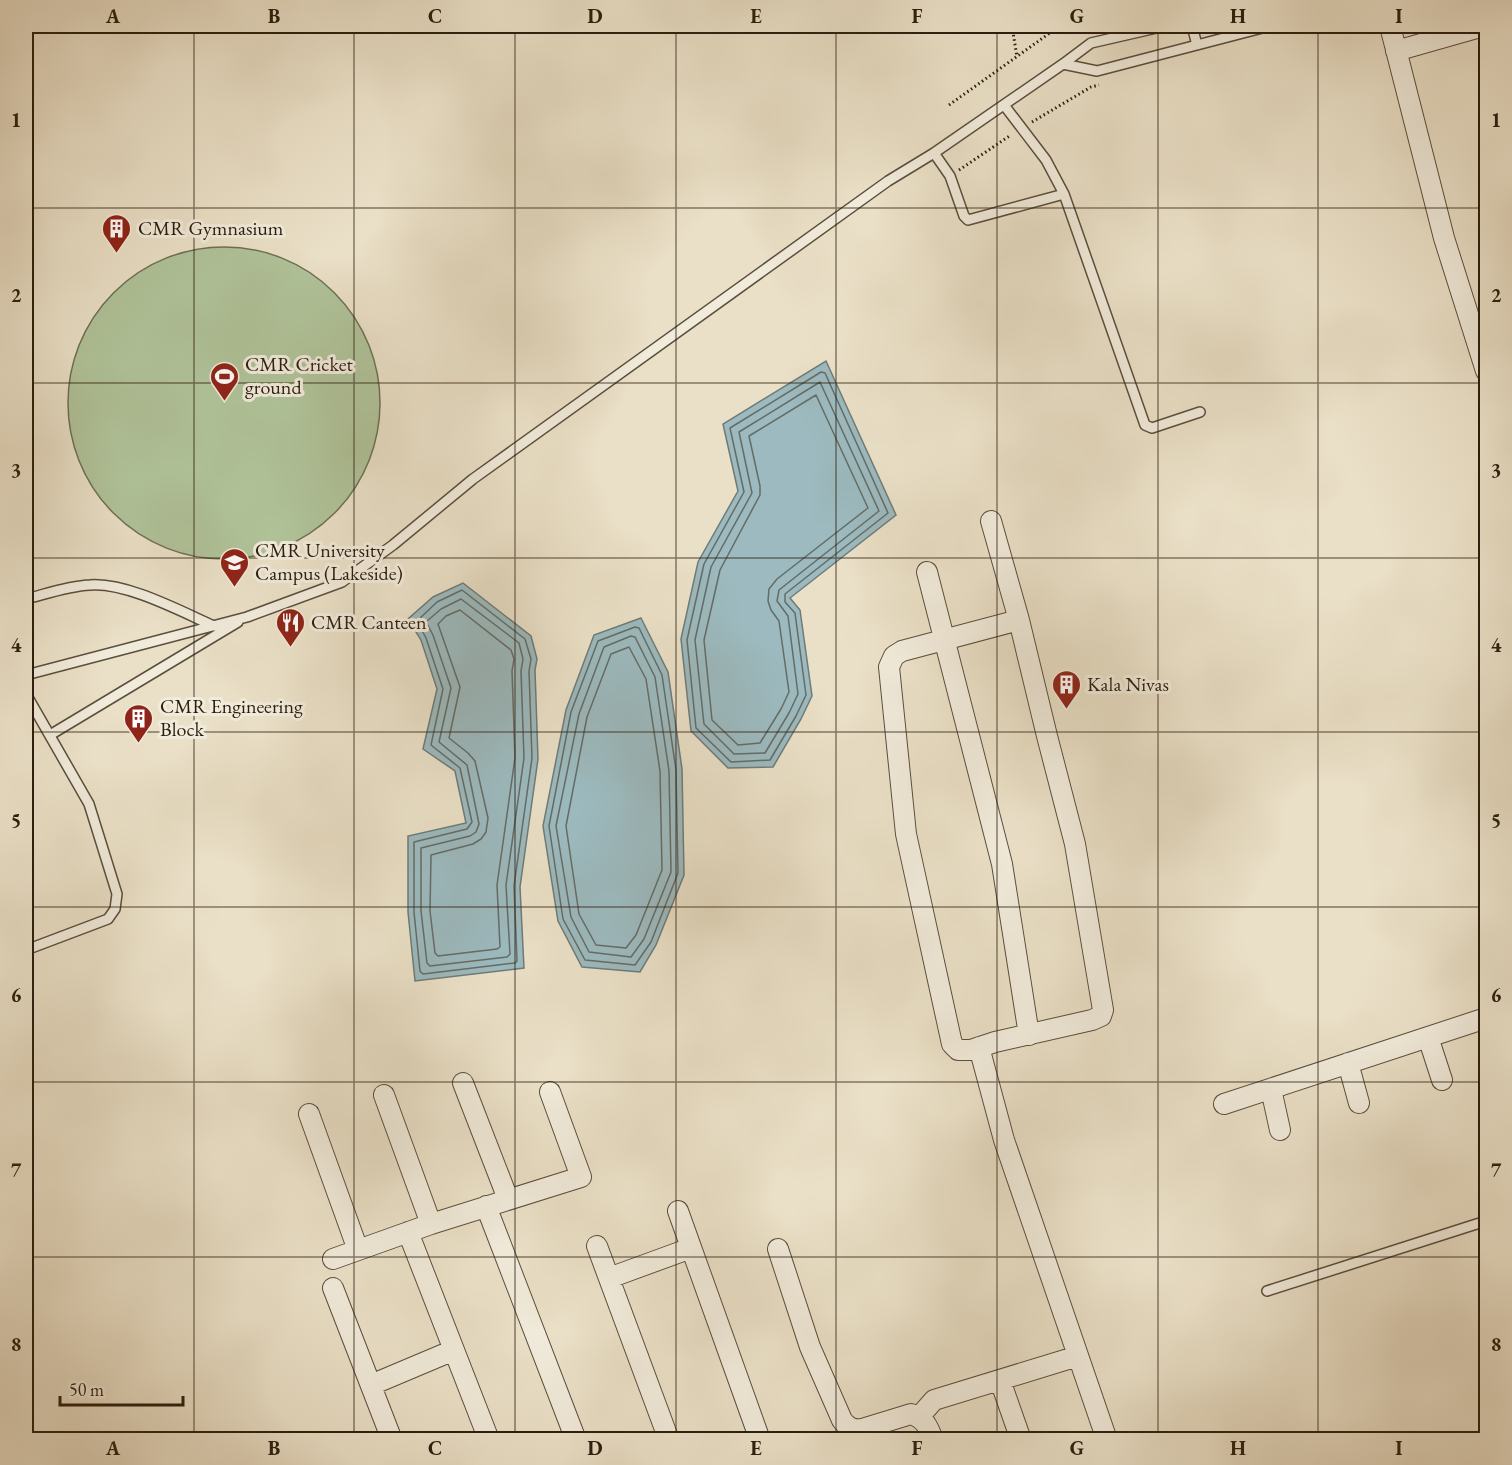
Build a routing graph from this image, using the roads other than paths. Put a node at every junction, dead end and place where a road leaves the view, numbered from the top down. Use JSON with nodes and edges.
{"nodes":[{"id":1,"x":1165,"y":26,"type":"edge"},
{"id":2,"x":1192,"y":26,"type":"edge"},
{"id":3,"x":1270,"y":26,"type":"edge"},
{"id":4,"x":1390,"y":26,"type":"edge"},
{"id":5,"x":1484,"y":26,"type":"edge"},
{"id":6,"x":1197,"y":45,"type":"junction"},
{"id":7,"x":1396,"y":51,"type":"junction"},
{"id":8,"x":1064,"y":64,"type":"junction"},
{"id":9,"x":1004,"y":105,"type":"junction"},
{"id":10,"x":934,"y":153,"type":"junction"},
{"id":11,"x":1064,"y":194,"type":"junction"},
{"id":12,"x":1486,"y":371,"type":"edge"},
{"id":13,"x":1200,"y":412,"type":"dead end"},
{"id":14,"x":991,"y":521,"type":"dead end"},
{"id":15,"x":927,"y":572,"type":"dead end"},
{"id":16,"x":26,"y":599,"type":"edge"},
{"id":17,"x":247,"y":617,"type":"junction"},
{"id":18,"x":1019,"y":620,"type":"junction"},
{"id":19,"x":214,"y":626,"type":"junction"},
{"id":20,"x":945,"y":639,"type":"junction"},
{"id":21,"x":26,"y":675,"type":"edge"},
{"id":22,"x":26,"y":694,"type":"edge"},
{"id":23,"x":50,"y":735,"type":"junction"},
{"id":24,"x":26,"y":950,"type":"edge"},
{"id":25,"x":1486,"y":1018,"type":"edge"},
{"id":26,"x":1029,"y":1035,"type":"junction"},
{"id":27,"x":1428,"y":1037,"type":"junction"},
{"id":28,"x":979,"y":1047,"type":"junction"},
{"id":29,"x":1348,"y":1063,"type":"junction"},
{"id":30,"x":1442,"y":1080,"type":"dead end"},
{"id":31,"x":463,"y":1083,"type":"dead end"},
{"id":32,"x":1271,"y":1089,"type":"junction"},
{"id":33,"x":550,"y":1092,"type":"dead end"},
{"id":34,"x":384,"y":1095,"type":"dead end"},
{"id":35,"x":1359,"y":1102,"type":"dead end"},
{"id":36,"x":1224,"y":1104,"type":"dead end"},
{"id":37,"x":309,"y":1114,"type":"dead end"},
{"id":38,"x":1280,"y":1130,"type":"dead end"},
{"id":39,"x":508,"y":1199,"type":"junction"},
{"id":40,"x":486,"y":1206,"type":"junction"},
{"id":41,"x":678,"y":1211,"type":"dead end"},
{"id":42,"x":1486,"y":1221,"type":"edge"},
{"id":43,"x":431,"y":1224,"type":"junction"},
{"id":44,"x":408,"y":1232,"type":"junction"},
{"id":45,"x":597,"y":1246,"type":"dead end"},
{"id":46,"x":691,"y":1248,"type":"junction"},
{"id":47,"x":778,"y":1249,"type":"dead end"},
{"id":48,"x":358,"y":1250,"type":"junction"},
{"id":49,"x":333,"y":1259,"type":"dead end"},
{"id":50,"x":609,"y":1278,"type":"junction"},
{"id":51,"x":333,"y":1288,"type":"dead end"},
{"id":52,"x":1267,"y":1292,"type":"dead end"},
{"id":53,"x":454,"y":1350,"type":"junction"},
{"id":54,"x":1078,"y":1356,"type":"junction"},
{"id":55,"x":1000,"y":1380,"type":"junction"},
{"id":56,"x":371,"y":1385,"type":"junction"},
{"id":57,"x":919,"y":1417,"type":"junction"},
{"id":58,"x":392,"y":1440,"type":"edge"},
{"id":59,"x":489,"y":1440,"type":"edge"},
{"id":60,"x":576,"y":1440,"type":"edge"},
{"id":61,"x":669,"y":1440,"type":"edge"},
{"id":62,"x":760,"y":1440,"type":"edge"},
{"id":63,"x":933,"y":1440,"type":"edge"},
{"id":64,"x":1021,"y":1440,"type":"edge"},
{"id":65,"x":1107,"y":1440,"type":"edge"}],
"edges":[{"from":1,"to":8,"type":"lane"},
{"from":2,"to":6,"type":"lane"},
{"from":3,"to":6,"type":"lane"},
{"from":4,"to":7,"type":"street"},
{"from":5,"to":7,"type":"street"},
{"from":6,"to":8,"type":"lane"},
{"from":7,"to":12,"type":"street"},
{"from":8,"to":9,"type":"lane"},
{"from":9,"to":10,"type":"lane"},
{"from":9,"to":11,"type":"lane"},
{"from":10,"to":11,"type":"lane"},
{"from":10,"to":17,"type":"lane"},
{"from":11,"to":13,"type":"lane"},
{"from":14,"to":18,"type":"street"},
{"from":15,"to":20,"type":"street"},
{"from":16,"to":19,"type":"lane"},
{"from":17,"to":19,"type":"lane"},
{"from":17,"to":23,"type":"lane"},
{"from":18,"to":20,"type":"street"},
{"from":18,"to":26,"type":"street"},
{"from":19,"to":21,"type":"lane"},
{"from":20,"to":26,"type":"street"},
{"from":20,"to":28,"type":"street"},
{"from":22,"to":23,"type":"lane"},
{"from":23,"to":24,"type":"lane"},
{"from":25,"to":27,"type":"street"},
{"from":26,"to":28,"type":"street"},
{"from":27,"to":29,"type":"street"},
{"from":27,"to":30,"type":"street"},
{"from":28,"to":54,"type":"street"},
{"from":29,"to":32,"type":"street"},
{"from":29,"to":35,"type":"street"},
{"from":31,"to":39,"type":"street"},
{"from":32,"to":36,"type":"street"},
{"from":32,"to":38,"type":"street"},
{"from":33,"to":39,"type":"street"},
{"from":34,"to":43,"type":"street"},
{"from":37,"to":48,"type":"street"},
{"from":39,"to":40,"type":"street"},
{"from":40,"to":43,"type":"street"},
{"from":40,"to":60,"type":"street"},
{"from":41,"to":46,"type":"street"},
{"from":42,"to":52,"type":"lane"},
{"from":43,"to":44,"type":"street"},
{"from":44,"to":48,"type":"street"},
{"from":44,"to":53,"type":"street"},
{"from":45,"to":50,"type":"street"},
{"from":46,"to":50,"type":"street"},
{"from":46,"to":62,"type":"street"},
{"from":47,"to":57,"type":"street"},
{"from":48,"to":49,"type":"street"},
{"from":50,"to":61,"type":"street"},
{"from":51,"to":56,"type":"street"},
{"from":53,"to":56,"type":"street"},
{"from":53,"to":59,"type":"street"},
{"from":54,"to":55,"type":"street"},
{"from":54,"to":65,"type":"street"},
{"from":55,"to":57,"type":"street"},
{"from":55,"to":64,"type":"street"},
{"from":56,"to":58,"type":"street"},
{"from":57,"to":63,"type":"street"}]}
